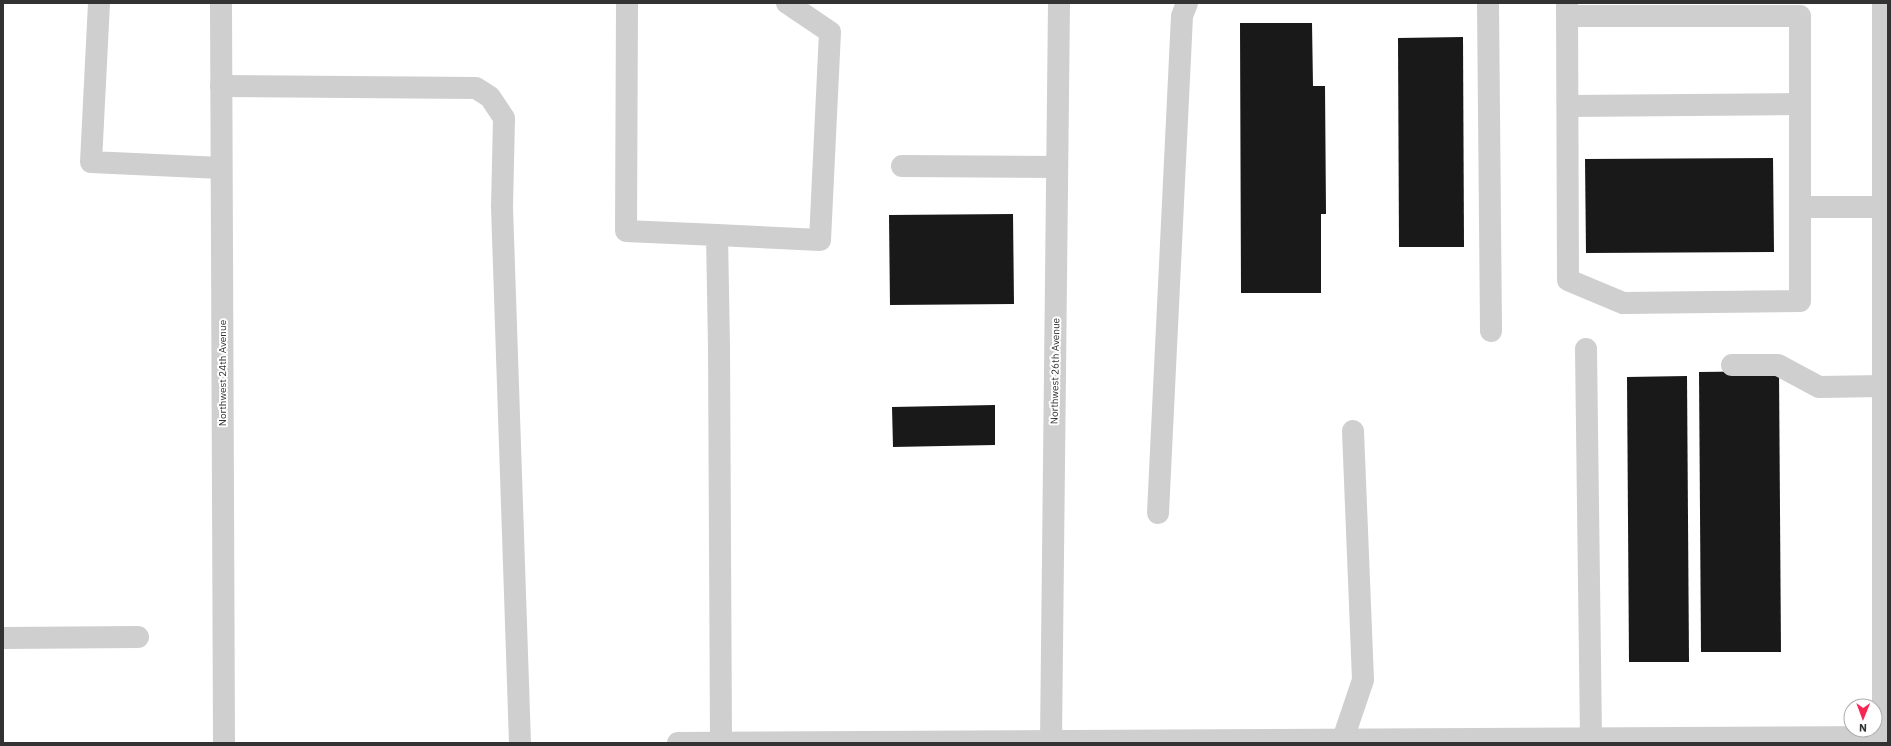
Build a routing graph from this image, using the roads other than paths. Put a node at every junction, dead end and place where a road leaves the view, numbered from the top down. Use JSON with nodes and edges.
{"nodes":[{"id":1,"x":99,"y":3,"type":"edge"},
{"id":2,"x":221,"y":3,"type":"edge"},
{"id":3,"x":626,"y":3,"type":"edge"},
{"id":4,"x":787,"y":3,"type":"edge"},
{"id":5,"x":1059,"y":3,"type":"edge"},
{"id":6,"x":1187,"y":3,"type":"edge"},
{"id":7,"x":1488,"y":3,"type":"edge"},
{"id":8,"x":1884,"y":3,"type":"edge"},
{"id":9,"x":1567,"y":10,"type":"edge"},
{"id":10,"x":221,"y":86,"type":"junction"},
{"id":11,"x":1800,"y":104,"type":"junction"},
{"id":12,"x":1568,"y":106,"type":"junction"},
{"id":13,"x":902,"y":166,"type":"dead end"},
{"id":14,"x":1057,"y":167,"type":"junction"},
{"id":15,"x":221,"y":168,"type":"junction"},
{"id":16,"x":1800,"y":207,"type":"junction"},
{"id":17,"x":1883,"y":207,"type":"junction"},
{"id":18,"x":717,"y":235,"type":"junction"},
{"id":19,"x":1491,"y":331,"type":"dead end"},
{"id":20,"x":1586,"y":349,"type":"dead end"},
{"id":21,"x":1732,"y":365,"type":"dead end"},
{"id":22,"x":1883,"y":386,"type":"junction"},
{"id":23,"x":1353,"y":431,"type":"dead end"},
{"id":24,"x":1158,"y":513,"type":"dead end"},
{"id":25,"x":1886,"y":558,"type":"edge"},
{"id":26,"x":138,"y":637,"type":"dead end"},
{"id":27,"x":3,"y":638,"type":"edge"},
{"id":28,"x":1591,"y":738,"type":"junction"},
{"id":29,"x":1343,"y":739,"type":"junction"},
{"id":30,"x":1051,"y":740,"type":"junction"},
{"id":31,"x":1884,"y":740,"type":"edge"},
{"id":32,"x":1090,"y":741,"type":"edge"},
{"id":33,"x":721,"y":742,"type":"edge"},
{"id":34,"x":926,"y":742,"type":"edge"},
{"id":35,"x":224,"y":743,"type":"edge"},
{"id":36,"x":520,"y":743,"type":"edge"},
{"id":37,"x":678,"y":743,"type":"edge"}],
"edges":[{"from":1,"to":15,"type":"street"},
{"from":2,"to":10,"type":"street","name":"Northwest 24th Avenue"},
{"from":3,"to":18,"type":"street"},
{"from":4,"to":18,"type":"street"},
{"from":5,"to":14,"type":"street","name":"Northwest 26th Avenue"},
{"from":6,"to":24,"type":"street"},
{"from":7,"to":19,"type":"street"},
{"from":8,"to":17,"type":"street"},
{"from":9,"to":11,"type":"street"},
{"from":9,"to":12,"type":"street"},
{"from":10,"to":15,"type":"street","name":"Northwest 24th Avenue"},
{"from":10,"to":36,"type":"street"},
{"from":11,"to":12,"type":"street"},
{"from":11,"to":16,"type":"street"},
{"from":12,"to":16,"type":"street"},
{"from":13,"to":14,"type":"street"},
{"from":14,"to":30,"type":"street","name":"Northwest 26th Avenue"},
{"from":15,"to":35,"type":"street","name":"Northwest 24th Avenue"},
{"from":16,"to":17,"type":"street"},
{"from":17,"to":22,"type":"street"},
{"from":18,"to":33,"type":"street"},
{"from":20,"to":28,"type":"street"},
{"from":21,"to":22,"type":"street"},
{"from":22,"to":25,"type":"street"},
{"from":23,"to":29,"type":"street"},
{"from":25,"to":31,"type":"street"},
{"from":26,"to":27,"type":"street"},
{"from":28,"to":29,"type":"street"},
{"from":28,"to":31,"type":"street"},
{"from":29,"to":32,"type":"street"},
{"from":30,"to":32,"type":"street"},
{"from":30,"to":34,"type":"street"},
{"from":33,"to":34,"type":"street"},
{"from":33,"to":37,"type":"street"}]}
